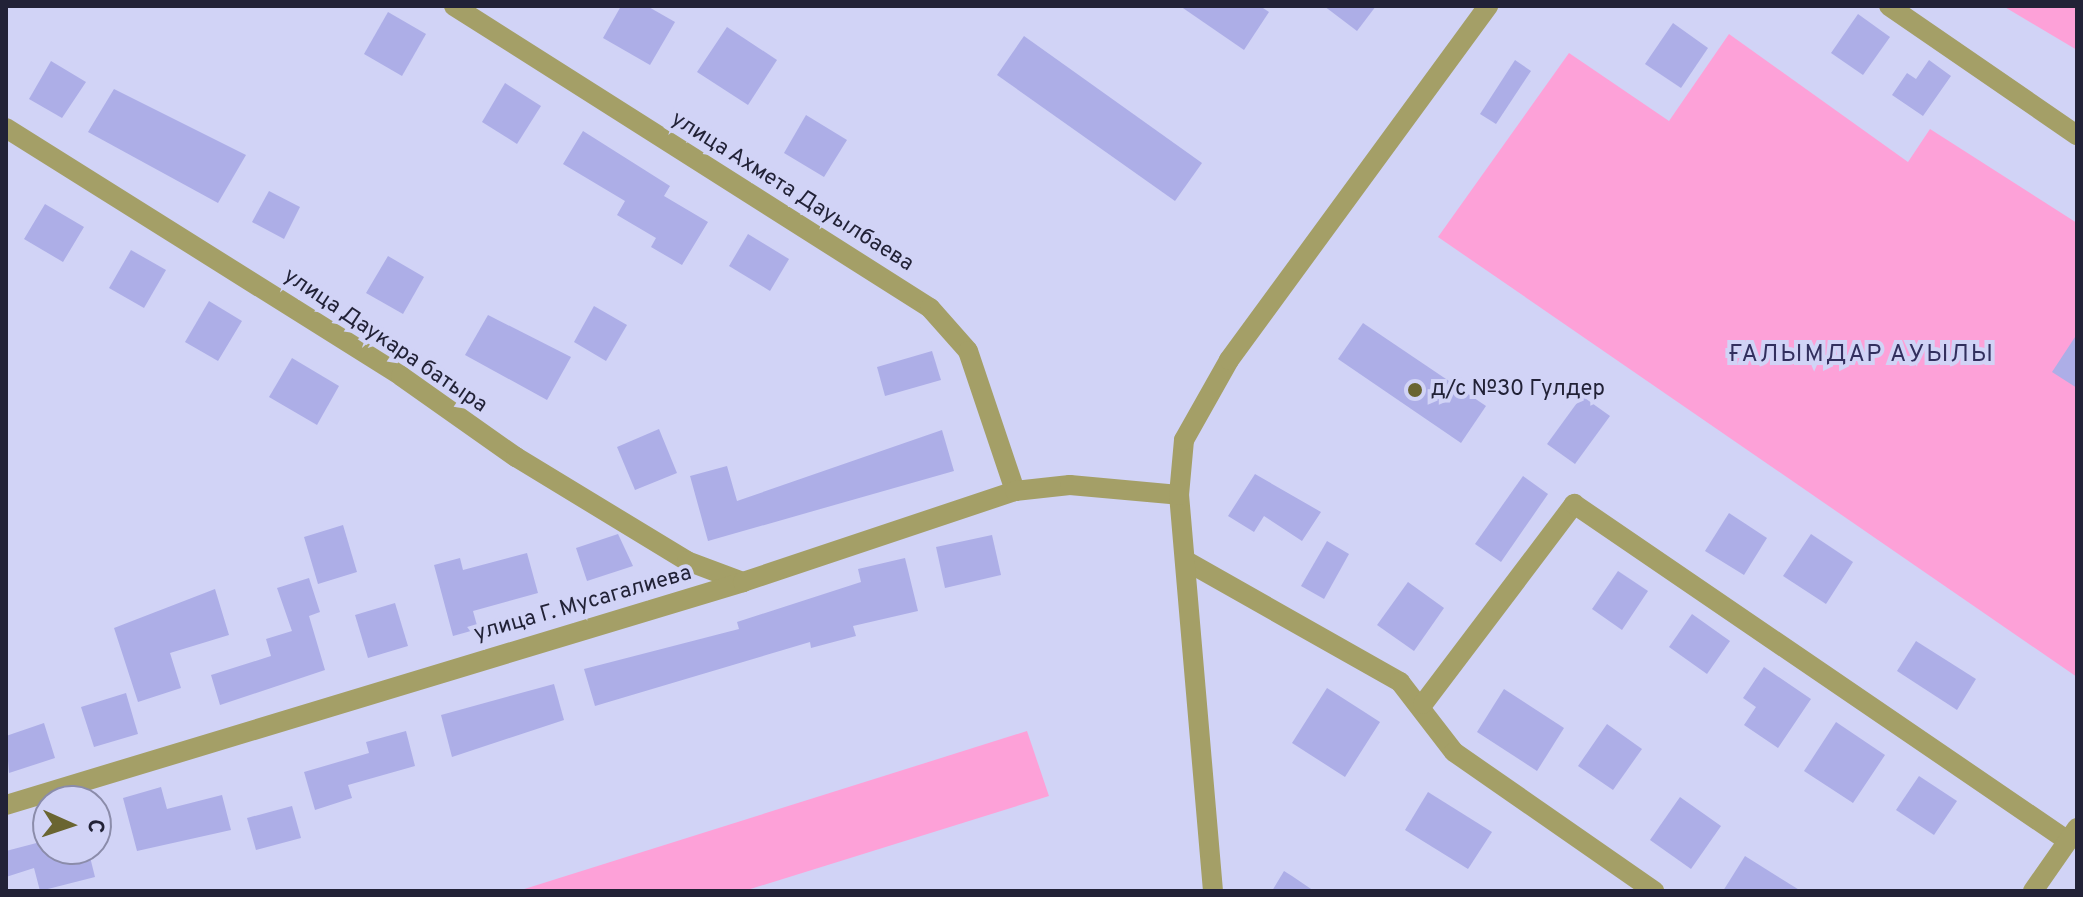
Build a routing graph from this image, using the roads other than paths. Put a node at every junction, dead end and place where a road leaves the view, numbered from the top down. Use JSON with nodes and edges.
{"nodes":[{"id":1,"x":454,"y":6,"type":"edge"},
{"id":2,"x":1488,"y":6,"type":"edge"},
{"id":3,"x":1889,"y":6,"type":"edge"},
{"id":4,"x":6,"y":128,"type":"edge"},
{"id":5,"x":2077,"y":135,"type":"edge"},
{"id":6,"x":1015,"y":491,"type":"junction"},
{"id":7,"x":1179,"y":495,"type":"junction"},
{"id":8,"x":1188,"y":562,"type":"junction"},
{"id":9,"x":743,"y":582,"type":"junction"},
{"id":10,"x":1423,"y":704,"type":"junction"},
{"id":11,"x":6,"y":805,"type":"edge"},
{"id":12,"x":2072,"y":834,"type":"edge"},
{"id":13,"x":1213,"y":891,"type":"edge"},
{"id":14,"x":1654,"y":891,"type":"edge"},
{"id":15,"x":2033,"y":891,"type":"edge"}],
"edges":[{"from":1,"to":6,"type":"street","name":"улица Ахмета Дауылбаева"},
{"from":2,"to":7,"type":"street"},
{"from":3,"to":5,"type":"street"},
{"from":4,"to":9,"type":"street","name":"улица Даукара батыра"},
{"from":6,"to":7,"type":"street","name":"улица Г. Мусагалиева"},
{"from":6,"to":9,"type":"street","name":"улица Г. Мусагалиева"},
{"from":7,"to":8,"type":"street"},
{"from":8,"to":10,"type":"street"},
{"from":8,"to":13,"type":"street"},
{"from":9,"to":11,"type":"street","name":"улица Г. Мусагалиева"},
{"from":10,"to":12,"type":"street"},
{"from":10,"to":14,"type":"street"},
{"from":12,"to":15,"type":"street"}]}
